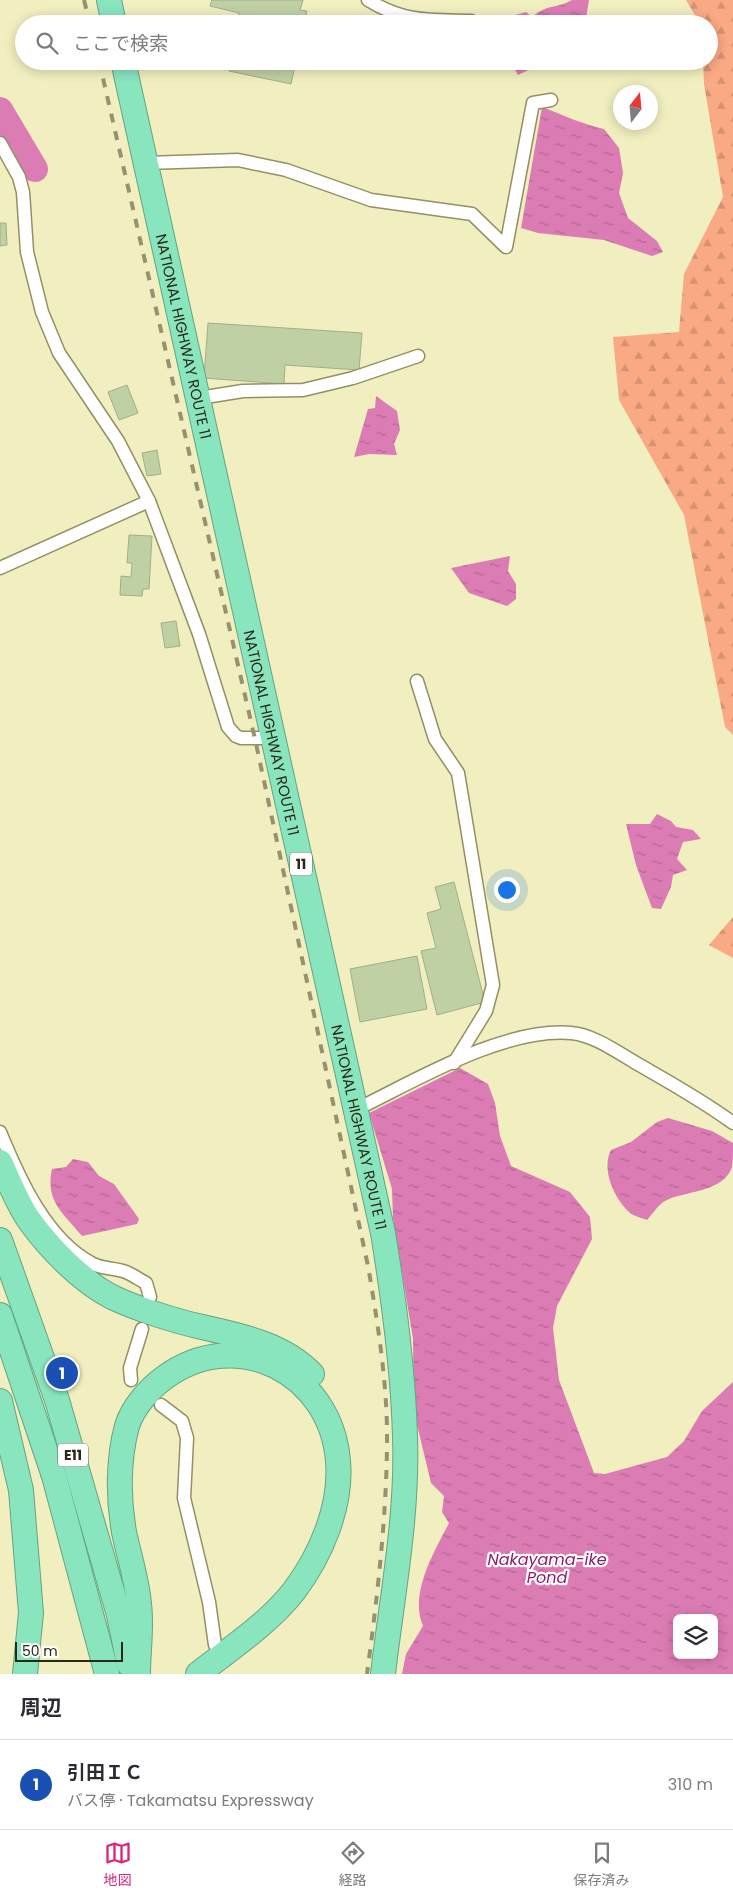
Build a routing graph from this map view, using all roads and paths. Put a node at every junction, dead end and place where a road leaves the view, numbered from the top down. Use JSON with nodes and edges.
{"nodes":[{"id":1,"x":109,"y":0,"type":"edge"},
{"id":2,"x":368,"y":0,"type":"edge"},
{"id":3,"x":112,"y":15,"type":"edge"},
{"id":4,"x":397,"y":15,"type":"edge"},
{"id":5,"x":125,"y":70,"type":"edge"},
{"id":6,"x":551,"y":100,"type":"dead end"},
{"id":7,"x":0,"y":143,"type":"edge"},
{"id":8,"x":146,"y":163,"type":"junction"},
{"id":9,"x":418,"y":356,"type":"dead end"},
{"id":10,"x":199,"y":398,"type":"junction"},
{"id":11,"x":149,"y":501,"type":"junction"},
{"id":12,"x":0,"y":568,"type":"edge"},
{"id":13,"x":417,"y":681,"type":"dead end"},
{"id":14,"x":274,"y":738,"type":"junction"},
{"id":15,"x":454,"y":1062,"type":"junction"},
{"id":16,"x":355,"y":1110,"type":"junction"},
{"id":17,"x":733,"y":1123,"type":"edge"},
{"id":18,"x":0,"y":1132,"type":"edge"},
{"id":19,"x":0,"y":1162,"type":"edge"},
{"id":20,"x":0,"y":1240,"type":"edge"},
{"id":21,"x":150,"y":1297,"type":"dead end"},
{"id":22,"x":0,"y":1315,"type":"edge"},
{"id":23,"x":142,"y":1329,"type":"dead end"},
{"id":24,"x":131,"y":1380,"type":"dead end"},
{"id":25,"x":0,"y":1401,"type":"edge"},
{"id":26,"x":161,"y":1405,"type":"dead end"},
{"id":27,"x":215,"y":1645,"type":"dead end"},
{"id":28,"x":25,"y":1674,"type":"edge"},
{"id":29,"x":107,"y":1674,"type":"edge"},
{"id":30,"x":131,"y":1674,"type":"edge"},
{"id":31,"x":138,"y":1674,"type":"edge"},
{"id":32,"x":198,"y":1674,"type":"edge"},
{"id":33,"x":220,"y":1674,"type":"edge"},
{"id":34,"x":383,"y":1674,"type":"edge"}],
"edges":[{"from":1,"to":3,"type":"highway"},
{"from":2,"to":4,"type":"street"},
{"from":5,"to":8,"type":"highway","name":"NATIONAL HIGHWAY ROUTE 11","number":"11"},
{"from":6,"to":8,"type":"street"},
{"from":7,"to":11,"type":"street"},
{"from":8,"to":10,"type":"highway","name":"NATIONAL HIGHWAY ROUTE 11","number":"11"},
{"from":9,"to":10,"type":"street"},
{"from":10,"to":14,"type":"highway","name":"NATIONAL HIGHWAY ROUTE 11","number":"11"},
{"from":11,"to":12,"type":"street"},
{"from":11,"to":14,"type":"street"},
{"from":13,"to":15,"type":"street"},
{"from":14,"to":16,"type":"highway","name":"NATIONAL HIGHWAY ROUTE 11","number":"11"},
{"from":15,"to":16,"type":"street"},
{"from":15,"to":17,"type":"street"},
{"from":16,"to":34,"type":"highway","name":"NATIONAL HIGHWAY ROUTE 11","number":"11"},
{"from":18,"to":21,"type":"street"},
{"from":19,"to":33,"type":"highway"},
{"from":20,"to":30,"type":"highway","number":"E11"},
{"from":22,"to":29,"type":"highway","number":"E11"},
{"from":23,"to":24,"type":"street"},
{"from":25,"to":28,"type":"highway"},
{"from":26,"to":27,"type":"street"},
{"from":31,"to":32,"type":"highway"}]}
